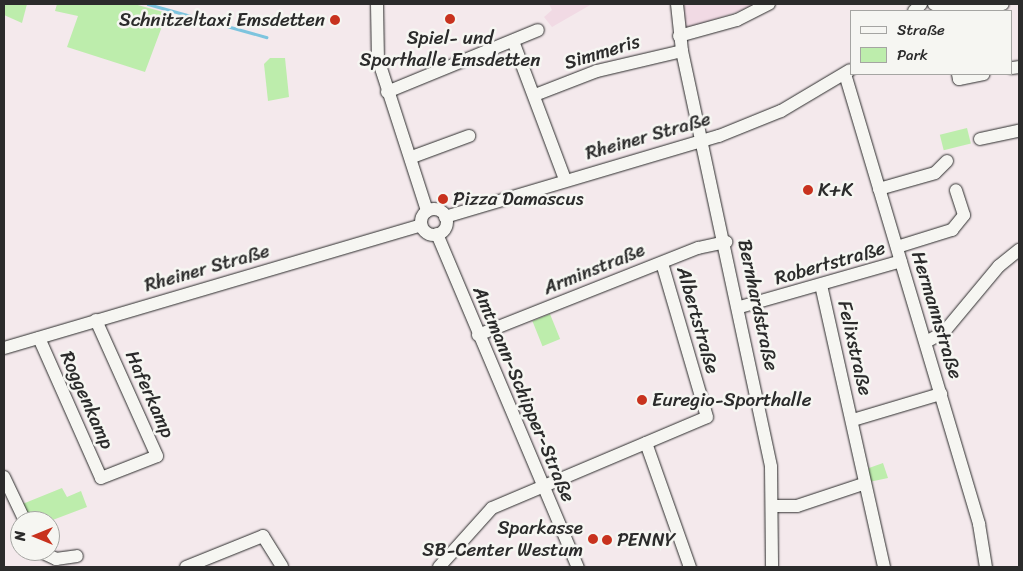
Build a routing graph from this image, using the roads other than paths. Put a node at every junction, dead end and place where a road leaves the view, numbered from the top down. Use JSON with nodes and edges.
{"nodes":[{"id":1,"x":377,"y":4,"type":"edge"},
{"id":2,"x":677,"y":4,"type":"edge"},
{"id":3,"x":769,"y":4,"type":"edge"},
{"id":4,"x":1003,"y":4,"type":"edge"},
{"id":5,"x":958,"y":10,"type":"edge"},
{"id":6,"x":538,"y":30,"type":"dead end"},
{"id":7,"x":679,"y":36,"type":"junction"},
{"id":8,"x":513,"y":41,"type":"junction"},
{"id":9,"x":682,"y":51,"type":"junction"},
{"id":10,"x":848,"y":71,"type":"edge"},
{"id":11,"x":958,"y":75,"type":"edge"},
{"id":12,"x":979,"y":75,"type":"edge"},
{"id":13,"x":388,"y":92,"type":"junction"},
{"id":14,"x":535,"y":95,"type":"junction"},
{"id":15,"x":1019,"y":131,"type":"edge"},
{"id":16,"x":469,"y":136,"type":"dead end"},
{"id":17,"x":980,"y":139,"type":"dead end"},
{"id":18,"x":704,"y":140,"type":"junction"},
{"id":19,"x":412,"y":157,"type":"junction"},
{"id":20,"x":947,"y":161,"type":"dead end"},
{"id":21,"x":565,"y":179,"type":"junction"},
{"id":22,"x":879,"y":189,"type":"junction"},
{"id":23,"x":956,"y":190,"type":"dead end"},
{"id":24,"x":427,"y":211,"type":"junction"},
{"id":25,"x":445,"y":217,"type":"junction"},
{"id":26,"x":422,"y":225,"type":"junction"},
{"id":27,"x":437,"y":234,"type":"junction"},
{"id":28,"x":726,"y":242,"type":"junction"},
{"id":29,"x":897,"y":247,"type":"junction"},
{"id":30,"x":1019,"y":250,"type":"edge"},
{"id":31,"x":901,"y":261,"type":"junction"},
{"id":32,"x":662,"y":263,"type":"junction"},
{"id":33,"x":821,"y":285,"type":"junction"},
{"id":34,"x":740,"y":306,"type":"junction"},
{"id":35,"x":96,"y":320,"type":"junction"},
{"id":36,"x":478,"y":336,"type":"junction"},
{"id":37,"x":39,"y":338,"type":"junction"},
{"id":38,"x":926,"y":342,"type":"junction"},
{"id":39,"x":4,"y":348,"type":"edge"},
{"id":40,"x":941,"y":394,"type":"junction"},
{"id":41,"x":853,"y":420,"type":"junction"},
{"id":42,"x":646,"y":443,"type":"junction"},
{"id":43,"x":4,"y":477,"type":"edge"},
{"id":44,"x":101,"y":478,"type":"joint"},
{"id":45,"x":863,"y":484,"type":"junction"},
{"id":46,"x":542,"y":488,"type":"junction"},
{"id":47,"x":773,"y":506,"type":"junction"},
{"id":48,"x":20,"y":511,"type":"edge"},
{"id":49,"x":77,"y":556,"type":"dead end"},
{"id":50,"x":60,"y":558,"type":"edge"},
{"id":51,"x":186,"y":567,"type":"edge"},
{"id":52,"x":282,"y":567,"type":"edge"},
{"id":53,"x":439,"y":567,"type":"edge"},
{"id":54,"x":578,"y":567,"type":"edge"},
{"id":55,"x":690,"y":567,"type":"edge"},
{"id":56,"x":772,"y":567,"type":"edge"},
{"id":57,"x":884,"y":567,"type":"edge"},
{"id":58,"x":986,"y":567,"type":"edge"}],
"edges":[{"from":1,"to":13,"type":"street"},
{"from":2,"to":7,"type":"street","name":"Bernhardstraße"},
{"from":3,"to":7,"type":"street"},
{"from":4,"to":5,"type":"street"},
{"from":6,"to":8,"type":"street"},
{"from":7,"to":9,"type":"street","name":"Bernhardstraße"},
{"from":8,"to":13,"type":"street"},
{"from":8,"to":14,"type":"street"},
{"from":9,"to":14,"type":"street","name":"Simmeris"},
{"from":9,"to":18,"type":"street","name":"Bernhardstraße"},
{"from":10,"to":18,"type":"street","name":"Rheiner Straße"},
{"from":10,"to":22,"type":"street","name":"Hermannstraße"},
{"from":11,"to":12,"type":"street"},
{"from":13,"to":19,"type":"street"},
{"from":14,"to":21,"type":"street"},
{"from":15,"to":17,"type":"street"},
{"from":16,"to":19,"type":"street"},
{"from":18,"to":21,"type":"street","name":"Rheiner Straße"},
{"from":18,"to":28,"type":"street","name":"Bernhardstraße"},
{"from":19,"to":24,"type":"street"},
{"from":20,"to":22,"type":"street"},
{"from":21,"to":25,"type":"street","name":"Rheiner Straße"},
{"from":22,"to":29,"type":"street","name":"Hermannstraße"},
{"from":23,"to":29,"type":"street"},
{"from":24,"to":25,"type":"street"},
{"from":24,"to":26,"type":"street"},
{"from":25,"to":27,"type":"street"},
{"from":26,"to":27,"type":"street"},
{"from":26,"to":35,"type":"street","name":"Rheiner Straße"},
{"from":27,"to":36,"type":"street","name":"Amtmann-Schipper-Straße"},
{"from":28,"to":32,"type":"street","name":"Arminstraße"},
{"from":28,"to":34,"type":"street","name":"Bernhardstraße"},
{"from":29,"to":31,"type":"street","name":"Hermannstraße"},
{"from":30,"to":38,"type":"street"},
{"from":31,"to":33,"type":"street","name":"Robertstraße"},
{"from":31,"to":38,"type":"street","name":"Hermannstraße"},
{"from":32,"to":36,"type":"street","name":"Arminstraße"},
{"from":32,"to":42,"type":"street","name":"Albertstraße"},
{"from":33,"to":34,"type":"street","name":"Robertstraße"},
{"from":33,"to":41,"type":"street","name":"Felixstraße"},
{"from":34,"to":47,"type":"street","name":"Bernhardstraße"},
{"from":35,"to":37,"type":"street","name":"Rheiner Straße"},
{"from":35,"to":44,"type":"street","name":"Haferkamp"},
{"from":36,"to":46,"type":"street","name":"Amtmann-Schipper-Straße"},
{"from":37,"to":39,"type":"street","name":"Rheiner Straße"},
{"from":37,"to":44,"type":"street","name":"Roggenkamp"},
{"from":38,"to":40,"type":"street","name":"Hermannstraße"},
{"from":40,"to":41,"type":"street","name":"Felixstraße"},
{"from":40,"to":58,"type":"street","name":"Hermannstraße"},
{"from":41,"to":45,"type":"street","name":"Felixstraße"},
{"from":42,"to":46,"type":"street","name":"Albertstraße"},
{"from":42,"to":55,"type":"street"},
{"from":43,"to":48,"type":"street"},
{"from":45,"to":47,"type":"street"},
{"from":45,"to":57,"type":"street","name":"Felixstraße"},
{"from":46,"to":53,"type":"street","name":"Albertstraße"},
{"from":46,"to":54,"type":"street","name":"Amtmann-Schipper-Straße"},
{"from":47,"to":56,"type":"street","name":"Bernhardstraße"},
{"from":49,"to":50,"type":"street"},
{"from":51,"to":52,"type":"street"}]}
